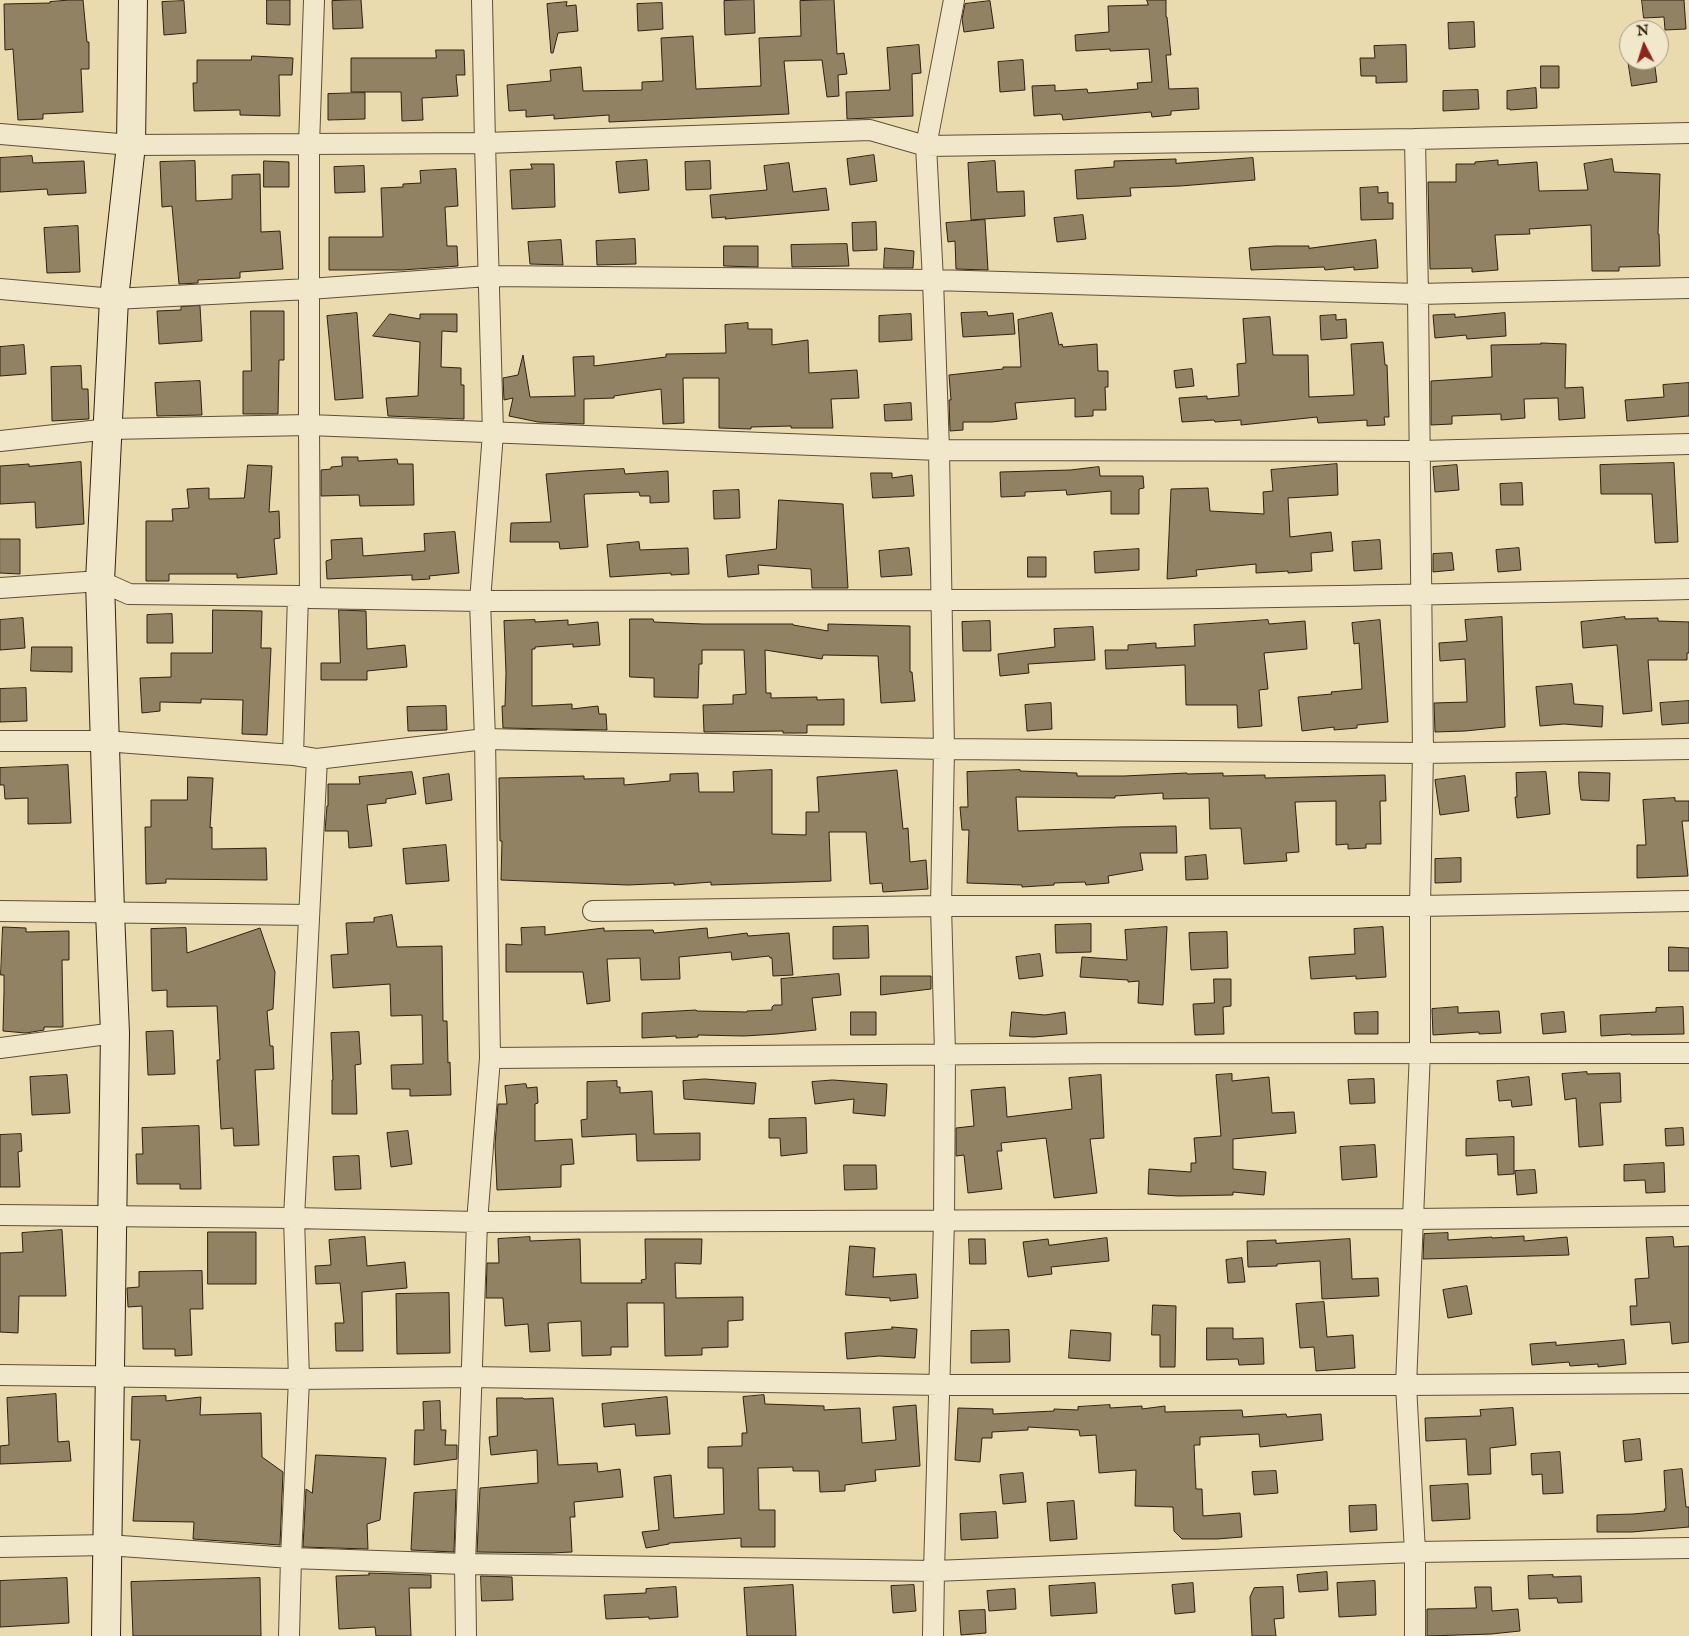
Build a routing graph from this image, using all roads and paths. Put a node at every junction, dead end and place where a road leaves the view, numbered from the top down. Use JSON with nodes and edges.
{"nodes":[{"id":1,"x":133,"y":0,"type":"edge"},
{"id":2,"x":314,"y":0,"type":"edge"},
{"id":3,"x":482,"y":0,"type":"edge"},
{"id":4,"x":954,"y":0,"type":"edge"},
{"id":5,"x":1689,"y":133,"type":"edge"},
{"id":6,"x":0,"y":134,"type":"edge"},
{"id":7,"x":1415,"y":139,"type":"junction"},
{"id":8,"x":485,"y":143,"type":"junction"},
{"id":9,"x":131,"y":145,"type":"junction"},
{"id":10,"x":309,"y":145,"type":"junction"},
{"id":11,"x":926,"y":146,"type":"junction"},
{"id":12,"x":488,"y":276,"type":"junction"},
{"id":13,"x":933,"y":280,"type":"junction"},
{"id":14,"x":1689,"y":288,"type":"edge"},
{"id":15,"x":309,"y":289,"type":"junction"},
{"id":16,"x":0,"y":290,"type":"edge"},
{"id":17,"x":1418,"y":294,"type":"junction"},
{"id":18,"x":114,"y":299,"type":"junction"},
{"id":19,"x":309,"y":425,"type":"junction"},
{"id":20,"x":108,"y":429,"type":"junction"},
{"id":21,"x":493,"y":433,"type":"junction"},
{"id":22,"x":0,"y":441,"type":"edge"},
{"id":23,"x":1689,"y":444,"type":"edge"},
{"id":24,"x":939,"y":450,"type":"junction"},
{"id":25,"x":1420,"y":451,"type":"junction"},
{"id":26,"x":100,"y":581,"type":"junction"},
{"id":27,"x":0,"y":588,"type":"edge"},
{"id":28,"x":1689,"y":589,"type":"edge"},
{"id":29,"x":1422,"y":595,"type":"junction"},
{"id":30,"x":304,"y":597,"type":"junction"},
{"id":31,"x":942,"y":600,"type":"junction"},
{"id":32,"x":480,"y":601,"type":"junction"},
{"id":33,"x":485,"y":739,"type":"junction"},
{"id":34,"x":0,"y":741,"type":"edge"},
{"id":35,"x":104,"y":741,"type":"junction"},
{"id":36,"x":944,"y":749,"type":"junction"},
{"id":37,"x":1689,"y":749,"type":"edge"},
{"id":38,"x":1423,"y":753,"type":"junction"},
{"id":39,"x":293,"y":755,"type":"junction"},
{"id":40,"x":318,"y":759,"type":"junction"},
{"id":41,"x":1689,"y":901,"type":"edge"},
{"id":42,"x":941,"y":906,"type":"junction"},
{"id":43,"x":1420,"y":906,"type":"junction"},
{"id":44,"x":0,"y":911,"type":"edge"},
{"id":45,"x":593,"y":911,"type":"dead end"},
{"id":46,"x":110,"y":912,"type":"junction"},
{"id":47,"x":309,"y":916,"type":"junction"},
{"id":48,"x":115,"y":1033,"type":"junction"},
{"id":49,"x":0,"y":1048,"type":"edge"},
{"id":50,"x":1420,"y":1051,"type":"junction"},
{"id":51,"x":945,"y":1053,"type":"junction"},
{"id":52,"x":1689,"y":1053,"type":"edge"},
{"id":53,"x":490,"y":1058,"type":"junction"},
{"id":54,"x":0,"y":1215,"type":"edge"},
{"id":55,"x":113,"y":1216,"type":"junction"},
{"id":56,"x":1689,"y":1216,"type":"edge"},
{"id":57,"x":294,"y":1218,"type":"junction"},
{"id":58,"x":1413,"y":1219,"type":"junction"},
{"id":59,"x":944,"y":1221,"type":"junction"},
{"id":60,"x":477,"y":1222,"type":"junction"},
{"id":61,"x":0,"y":1375,"type":"edge"},
{"id":62,"x":111,"y":1376,"type":"junction"},
{"id":63,"x":471,"y":1377,"type":"junction"},
{"id":64,"x":299,"y":1380,"type":"junction"},
{"id":65,"x":1689,"y":1383,"type":"edge"},
{"id":66,"x":940,"y":1385,"type":"junction"},
{"id":67,"x":1406,"y":1386,"type":"junction"},
{"id":68,"x":107,"y":1545,"type":"junction"},
{"id":69,"x":0,"y":1547,"type":"edge"},
{"id":70,"x":1689,"y":1548,"type":"edge"},
{"id":71,"x":1415,"y":1552,"type":"junction"},
{"id":72,"x":291,"y":1558,"type":"junction"},
{"id":73,"x":465,"y":1564,"type":"junction"},
{"id":74,"x":934,"y":1571,"type":"junction"},
{"id":75,"x":106,"y":1636,"type":"edge"},
{"id":76,"x":289,"y":1636,"type":"edge"},
{"id":77,"x":466,"y":1636,"type":"edge"},
{"id":78,"x":933,"y":1636,"type":"edge"},
{"id":79,"x":1415,"y":1636,"type":"edge"}],
"edges":[{"from":1,"to":9,"type":"main road"},
{"from":2,"to":10,"type":"street"},
{"from":3,"to":8,"type":"street"},
{"from":4,"to":11,"type":"street"},
{"from":5,"to":7,"type":"street"},
{"from":6,"to":9,"type":"street"},
{"from":7,"to":11,"type":"street"},
{"from":7,"to":17,"type":"street"},
{"from":8,"to":10,"type":"street"},
{"from":8,"to":11,"type":"street"},
{"from":8,"to":12,"type":"street"},
{"from":9,"to":10,"type":"street"},
{"from":9,"to":18,"type":"main road"},
{"from":10,"to":15,"type":"street"},
{"from":11,"to":13,"type":"street"},
{"from":12,"to":13,"type":"street"},
{"from":12,"to":15,"type":"street"},
{"from":12,"to":21,"type":"street"},
{"from":13,"to":17,"type":"street"},
{"from":13,"to":24,"type":"street"},
{"from":14,"to":17,"type":"street"},
{"from":15,"to":18,"type":"street"},
{"from":15,"to":19,"type":"street"},
{"from":16,"to":18,"type":"street"},
{"from":17,"to":25,"type":"street"},
{"from":18,"to":20,"type":"main road"},
{"from":19,"to":20,"type":"street"},
{"from":19,"to":21,"type":"street"},
{"from":19,"to":30,"type":"street"},
{"from":20,"to":22,"type":"street"},
{"from":20,"to":26,"type":"main road"},
{"from":21,"to":24,"type":"street"},
{"from":21,"to":32,"type":"street"},
{"from":23,"to":25,"type":"street"},
{"from":24,"to":25,"type":"street"},
{"from":24,"to":31,"type":"street"},
{"from":25,"to":29,"type":"street"},
{"from":26,"to":27,"type":"street"},
{"from":26,"to":30,"type":"street"},
{"from":26,"to":35,"type":"main road"},
{"from":28,"to":29,"type":"street"},
{"from":29,"to":31,"type":"street"},
{"from":29,"to":38,"type":"street"},
{"from":30,"to":32,"type":"street"},
{"from":30,"to":39,"type":"street"},
{"from":31,"to":32,"type":"street"},
{"from":31,"to":36,"type":"street"},
{"from":32,"to":33,"type":"street"},
{"from":33,"to":36,"type":"street"},
{"from":33,"to":40,"type":"street"},
{"from":33,"to":53,"type":"street"},
{"from":34,"to":35,"type":"street"},
{"from":35,"to":39,"type":"street"},
{"from":35,"to":46,"type":"main road"},
{"from":36,"to":38,"type":"street"},
{"from":36,"to":42,"type":"street"},
{"from":37,"to":38,"type":"street"},
{"from":38,"to":43,"type":"street"},
{"from":39,"to":40,"type":"street"},
{"from":40,"to":47,"type":"street"},
{"from":41,"to":43,"type":"street"},
{"from":42,"to":43,"type":"street"},
{"from":42,"to":45,"type":"street"},
{"from":42,"to":51,"type":"street"},
{"from":43,"to":50,"type":"street"},
{"from":44,"to":46,"type":"street"},
{"from":46,"to":47,"type":"street"},
{"from":46,"to":48,"type":"main road"},
{"from":47,"to":57,"type":"street"},
{"from":48,"to":49,"type":"street"},
{"from":48,"to":55,"type":"main road"},
{"from":50,"to":51,"type":"street"},
{"from":50,"to":52,"type":"street"},
{"from":50,"to":58,"type":"street"},
{"from":51,"to":53,"type":"street"},
{"from":51,"to":59,"type":"street"},
{"from":53,"to":60,"type":"street"},
{"from":54,"to":55,"type":"street"},
{"from":55,"to":57,"type":"street"},
{"from":55,"to":62,"type":"main road"},
{"from":56,"to":58,"type":"street"},
{"from":57,"to":60,"type":"street"},
{"from":57,"to":64,"type":"street"},
{"from":58,"to":59,"type":"street"},
{"from":58,"to":67,"type":"street"},
{"from":59,"to":60,"type":"street"},
{"from":59,"to":66,"type":"street"},
{"from":60,"to":63,"type":"street"},
{"from":61,"to":62,"type":"street"},
{"from":62,"to":64,"type":"street"},
{"from":62,"to":68,"type":"main road"},
{"from":63,"to":64,"type":"street"},
{"from":63,"to":66,"type":"street"},
{"from":63,"to":73,"type":"street"},
{"from":64,"to":72,"type":"street"},
{"from":65,"to":67,"type":"street"},
{"from":66,"to":67,"type":"street"},
{"from":66,"to":74,"type":"street"},
{"from":67,"to":71,"type":"street"},
{"from":68,"to":69,"type":"street"},
{"from":68,"to":72,"type":"street"},
{"from":68,"to":75,"type":"main road"},
{"from":70,"to":71,"type":"street"},
{"from":71,"to":74,"type":"street"},
{"from":71,"to":79,"type":"street"},
{"from":72,"to":73,"type":"street"},
{"from":72,"to":76,"type":"street"},
{"from":73,"to":74,"type":"street"},
{"from":73,"to":77,"type":"street"},
{"from":74,"to":78,"type":"street"}]}
